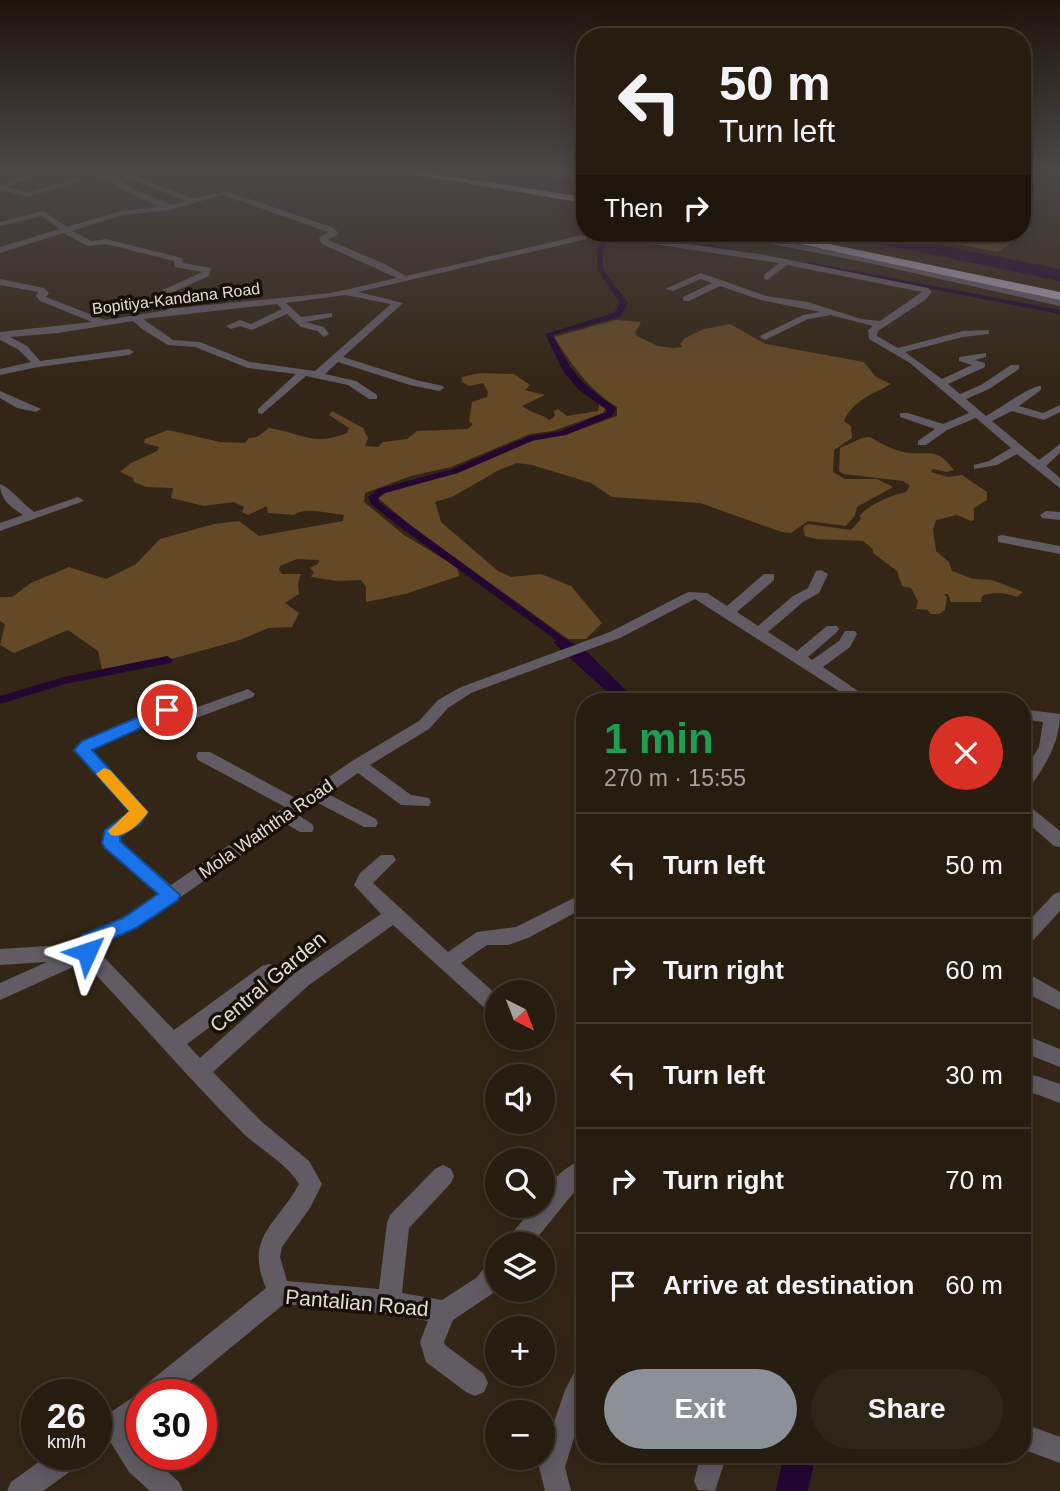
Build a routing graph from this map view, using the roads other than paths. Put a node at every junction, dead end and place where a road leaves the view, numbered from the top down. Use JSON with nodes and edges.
{"nodes":[{"id":1,"x":37,"y":240,"type":"edge"},
{"id":2,"x":83,"y":240,"type":"edge"},
{"id":3,"x":324,"y":240,"type":"edge"},
{"id":4,"x":571,"y":240,"type":"edge"},
{"id":5,"x":658,"y":242,"type":"edge"},
{"id":6,"x":773,"y":242,"type":"edge"},
{"id":7,"x":808,"y":242,"type":"edge"},
{"id":8,"x":825,"y":242,"type":"edge"},
{"id":9,"x":0,"y":250,"type":"edge"},
{"id":10,"x":786,"y":262,"type":"junction"},
{"id":11,"x":767,"y":277,"type":"dead end"},
{"id":12,"x":403,"y":278,"type":"junction"},
{"id":13,"x":0,"y":282,"type":"edge"},
{"id":14,"x":718,"y":283,"type":"junction"},
{"id":15,"x":670,"y":289,"type":"dead end"},
{"id":16,"x":346,"y":292,"type":"junction"},
{"id":17,"x":1060,"y":293,"type":"edge"},
{"id":18,"x":317,"y":297,"type":"junction"},
{"id":19,"x":686,"y":299,"type":"dead end"},
{"id":20,"x":278,"y":300,"type":"junction"},
{"id":21,"x":1060,"y":303,"type":"edge"},
{"id":22,"x":289,"y":309,"type":"junction"},
{"id":23,"x":176,"y":311,"type":"junction"},
{"id":24,"x":829,"y":314,"type":"junction"},
{"id":25,"x":135,"y":317,"type":"junction"},
{"id":26,"x":298,"y":320,"type":"junction"},
{"id":27,"x":102,"y":322,"type":"junction"},
{"id":28,"x":881,"y":324,"type":"junction"},
{"id":29,"x":231,"y":326,"type":"dead end"},
{"id":30,"x":986,"y":332,"type":"dead end"},
{"id":31,"x":324,"y":334,"type":"dead end"},
{"id":32,"x":0,"y":336,"type":"edge"},
{"id":33,"x":765,"y":337,"type":"dead end"},
{"id":34,"x":896,"y":351,"type":"junction"},
{"id":35,"x":129,"y":352,"type":"dead end"},
{"id":36,"x":982,"y":355,"type":"dead end"},
{"id":37,"x":337,"y":358,"type":"junction"},
{"id":38,"x":38,"y":364,"type":"junction"},
{"id":39,"x":1014,"y":367,"type":"dead end"},
{"id":40,"x":0,"y":372,"type":"edge"},
{"id":41,"x":304,"y":372,"type":"junction"},
{"id":42,"x":317,"y":375,"type":"junction"},
{"id":43,"x":942,"y":383,"type":"junction"},
{"id":44,"x":439,"y":388,"type":"dead end"},
{"id":45,"x":1038,"y":388,"type":"dead end"},
{"id":46,"x":0,"y":394,"type":"edge"},
{"id":47,"x":373,"y":397,"type":"dead end"},
{"id":48,"x":959,"y":398,"type":"junction"},
{"id":49,"x":1012,"y":407,"type":"junction"},
{"id":50,"x":1060,"y":408,"type":"edge"},
{"id":51,"x":36,"y":409,"type":"dead end"},
{"id":52,"x":262,"y":411,"type":"dead end"},
{"id":53,"x":904,"y":415,"type":"dead end"},
{"id":54,"x":980,"y":418,"type":"junction"},
{"id":55,"x":943,"y":428,"type":"junction"},
{"id":56,"x":1028,"y":438,"type":"dead end"},
{"id":57,"x":922,"y":443,"type":"dead end"},
{"id":58,"x":1017,"y":446,"type":"junction"},
{"id":59,"x":1060,"y":447,"type":"edge"},
{"id":60,"x":978,"y":467,"type":"dead end"},
{"id":61,"x":1040,"y":467,"type":"junction"},
{"id":62,"x":1060,"y":484,"type":"edge"},
{"id":63,"x":0,"y":488,"type":"edge"},
{"id":64,"x":78,"y":501,"type":"dead end"},
{"id":65,"x":1046,"y":515,"type":"dead end"},
{"id":66,"x":32,"y":516,"type":"junction"},
{"id":67,"x":1060,"y":516,"type":"edge"},
{"id":68,"x":0,"y":527,"type":"edge"},
{"id":69,"x":1002,"y":539,"type":"dead end"},
{"id":70,"x":1060,"y":550,"type":"edge"},
{"id":71,"x":821,"y":574,"type":"dead end"},
{"id":72,"x":769,"y":577,"type":"dead end"},
{"id":73,"x":729,"y":613,"type":"junction"},
{"id":74,"x":832,"y":629,"type":"dead end"},
{"id":75,"x":759,"y":632,"type":"junction"},
{"id":76,"x":850,"y":634,"type":"dead end"},
{"id":77,"x":799,"y":657,"type":"junction"},
{"id":78,"x":814,"y":666,"type":"junction"},
{"id":79,"x":854,"y":693,"type":"edge"},
{"id":80,"x":248,"y":694,"type":"dead end"},
{"id":81,"x":1031,"y":716,"type":"edge"},
{"id":82,"x":1056,"y":720,"type":"edge"},
{"id":83,"x":204,"y":756,"type":"dead end"},
{"id":84,"x":358,"y":765,"type":"junction"},
{"id":85,"x":1031,"y":774,"type":"edge"},
{"id":86,"x":316,"y":795,"type":"junction"},
{"id":87,"x":423,"y":802,"type":"dead end"},
{"id":88,"x":292,"y":812,"type":"junction"},
{"id":89,"x":1031,"y":817,"type":"edge"},
{"id":90,"x":370,"y":823,"type":"dead end"},
{"id":91,"x":306,"y":828,"type":"dead end"},
{"id":92,"x":1060,"y":841,"type":"edge"},
{"id":93,"x":387,"y":860,"type":"dead end"},
{"id":94,"x":171,"y":895,"type":"junction"},
{"id":95,"x":1060,"y":899,"type":"edge"},
{"id":96,"x":576,"y":904,"type":"edge"},
{"id":97,"x":394,"y":915,"type":"junction"},
{"id":98,"x":1031,"y":930,"type":"edge"},
{"id":99,"x":87,"y":952,"type":"junction"},
{"id":100,"x":0,"y":957,"type":"edge"},
{"id":101,"x":447,"y":963,"type":"junction"},
{"id":102,"x":269,"y":972,"type":"dead end"},
{"id":103,"x":1031,"y":984,"type":"edge"},
{"id":104,"x":0,"y":992,"type":"edge"},
{"id":105,"x":485,"y":996,"type":"edge"},
{"id":106,"x":1060,"y":1002,"type":"edge"},
{"id":107,"x":172,"y":1044,"type":"junction"},
{"id":108,"x":1031,"y":1047,"type":"edge"},
{"id":109,"x":1060,"y":1058,"type":"edge"},
{"id":110,"x":200,"y":1071,"type":"junction"},
{"id":111,"x":1031,"y":1084,"type":"edge"},
{"id":112,"x":1060,"y":1094,"type":"edge"},
{"id":113,"x":576,"y":1171,"type":"edge"},
{"id":114,"x":443,"y":1176,"type":"dead end"},
{"id":115,"x":528,"y":1232,"type":"edge"},
{"id":116,"x":485,"y":1285,"type":"edge"},
{"id":117,"x":280,"y":1293,"type":"junction"},
{"id":118,"x":387,"y":1302,"type":"junction"},
{"id":119,"x":444,"y":1312,"type":"junction"},
{"id":120,"x":173,"y":1379,"type":"edge"},
{"id":121,"x":475,"y":1383,"type":"dead end"},
{"id":122,"x":576,"y":1395,"type":"edge"},
{"id":123,"x":126,"y":1416,"type":"edge"},
{"id":124,"x":112,"y":1427,"type":"edge"},
{"id":125,"x":112,"y":1438,"type":"edge"},
{"id":126,"x":1031,"y":1439,"type":"edge"},
{"id":127,"x":1060,"y":1450,"type":"edge"},
{"id":128,"x":712,"y":1463,"type":"edge"},
{"id":129,"x":50,"y":1470,"type":"edge"},
{"id":130,"x":707,"y":1481,"type":"dead end"},
{"id":131,"x":20,"y":1491,"type":"edge"},
{"id":132,"x":170,"y":1491,"type":"edge"},
{"id":133,"x":558,"y":1491,"type":"edge"}],
"edges":[{"from":1,"to":9,"type":"street"},
{"from":2,"to":23,"type":"street"},
{"from":3,"to":12,"type":"street"},
{"from":4,"to":12,"type":"street","name":"Bopitiya-Kandana Road"},
{"from":5,"to":10,"type":"street"},
{"from":6,"to":21,"type":"street"},
{"from":7,"to":17,"type":"highway"},
{"from":8,"to":17,"type":"highway"},
{"from":10,"to":11,"type":"street"},
{"from":10,"to":28,"type":"street"},
{"from":12,"to":16,"type":"street","name":"Bopitiya-Kandana Road"},
{"from":13,"to":27,"type":"street"},
{"from":14,"to":15,"type":"street"},
{"from":14,"to":19,"type":"street"},
{"from":14,"to":24,"type":"street"},
{"from":16,"to":18,"type":"street","name":"Bopitiya-Kandana Road"},
{"from":16,"to":37,"type":"street"},
{"from":18,"to":20,"type":"street","name":"Bopitiya-Kandana Road"},
{"from":18,"to":26,"type":"street"},
{"from":20,"to":22,"type":"street"},
{"from":20,"to":23,"type":"street","name":"Bopitiya-Kandana Road"},
{"from":22,"to":26,"type":"street"},
{"from":22,"to":29,"type":"street"},
{"from":23,"to":25,"type":"street","name":"Bopitiya-Kandana Road"},
{"from":24,"to":28,"type":"street"},
{"from":24,"to":33,"type":"street"},
{"from":25,"to":27,"type":"street","name":"Bopitiya-Kandana Road"},
{"from":25,"to":41,"type":"street"},
{"from":26,"to":31,"type":"street"},
{"from":27,"to":32,"type":"street","name":"Bopitiya-Kandana Road"},
{"from":28,"to":34,"type":"street"},
{"from":30,"to":34,"type":"street"},
{"from":32,"to":38,"type":"street"},
{"from":34,"to":43,"type":"street"},
{"from":35,"to":38,"type":"street"},
{"from":36,"to":43,"type":"street"},
{"from":37,"to":42,"type":"street"},
{"from":37,"to":44,"type":"street"},
{"from":38,"to":40,"type":"street"},
{"from":39,"to":48,"type":"street"},
{"from":41,"to":42,"type":"street"},
{"from":41,"to":52,"type":"street"},
{"from":42,"to":47,"type":"street"},
{"from":43,"to":48,"type":"street"},
{"from":45,"to":49,"type":"street"},
{"from":46,"to":51,"type":"street"},
{"from":48,"to":54,"type":"street"},
{"from":49,"to":50,"type":"street"},
{"from":49,"to":54,"type":"street"},
{"from":53,"to":55,"type":"street"},
{"from":54,"to":55,"type":"street"},
{"from":54,"to":58,"type":"street"},
{"from":55,"to":57,"type":"street"},
{"from":56,"to":58,"type":"street"},
{"from":58,"to":60,"type":"street"},
{"from":58,"to":61,"type":"street"},
{"from":59,"to":61,"type":"street"},
{"from":61,"to":62,"type":"street"},
{"from":63,"to":66,"type":"street"},
{"from":64,"to":66,"type":"street"},
{"from":65,"to":67,"type":"street"},
{"from":66,"to":68,"type":"street"},
{"from":69,"to":70,"type":"street"},
{"from":71,"to":75,"type":"street"},
{"from":72,"to":73,"type":"street"},
{"from":73,"to":75,"type":"street","name":"Mola Waththa Road"},
{"from":73,"to":84,"type":"street","name":"Mola Waththa Road"},
{"from":74,"to":77,"type":"street"},
{"from":75,"to":77,"type":"street","name":"Mola Waththa Road"},
{"from":76,"to":78,"type":"street"},
{"from":77,"to":78,"type":"street","name":"Mola Waththa Road"},
{"from":78,"to":79,"type":"street","name":"Mola Waththa Road"},
{"from":80,"to":94,"type":"street"},
{"from":81,"to":82,"type":"street"},
{"from":82,"to":85,"type":"street"},
{"from":83,"to":88,"type":"street"},
{"from":84,"to":86,"type":"street","name":"Mola Waththa Road"},
{"from":84,"to":87,"type":"street"},
{"from":86,"to":88,"type":"street","name":"Mola Waththa Road"},
{"from":86,"to":90,"type":"street"},
{"from":88,"to":91,"type":"street"},
{"from":88,"to":94,"type":"street","name":"Mola Waththa Road"},
{"from":89,"to":92,"type":"street"},
{"from":93,"to":97,"type":"street"},
{"from":94,"to":99,"type":"street","name":"Mola Waththa Road"},
{"from":95,"to":98,"type":"street"},
{"from":96,"to":101,"type":"street"},
{"from":97,"to":101,"type":"street"},
{"from":97,"to":110,"type":"street","name":"Central Garden"},
{"from":99,"to":100,"type":"street"},
{"from":99,"to":104,"type":"street"},
{"from":99,"to":107,"type":"street"},
{"from":101,"to":105,"type":"street"},
{"from":102,"to":107,"type":"street"},
{"from":103,"to":106,"type":"street"},
{"from":107,"to":110,"type":"street"},
{"from":108,"to":109,"type":"street"},
{"from":110,"to":117,"type":"street"},
{"from":111,"to":112,"type":"street"},
{"from":113,"to":115,"type":"street"},
{"from":114,"to":118,"type":"street"},
{"from":116,"to":119,"type":"street","name":"Pantalian Road"},
{"from":117,"to":118,"type":"street","name":"Pantalian Road"},
{"from":117,"to":120,"type":"street","name":"Pantalian Road"},
{"from":118,"to":119,"type":"street","name":"Pantalian Road"},
{"from":119,"to":121,"type":"street"},
{"from":122,"to":133,"type":"street"},
{"from":123,"to":124,"type":"street"},
{"from":125,"to":132,"type":"street"},
{"from":126,"to":127,"type":"street"},
{"from":128,"to":130,"type":"street"},
{"from":129,"to":131,"type":"street"}]}
